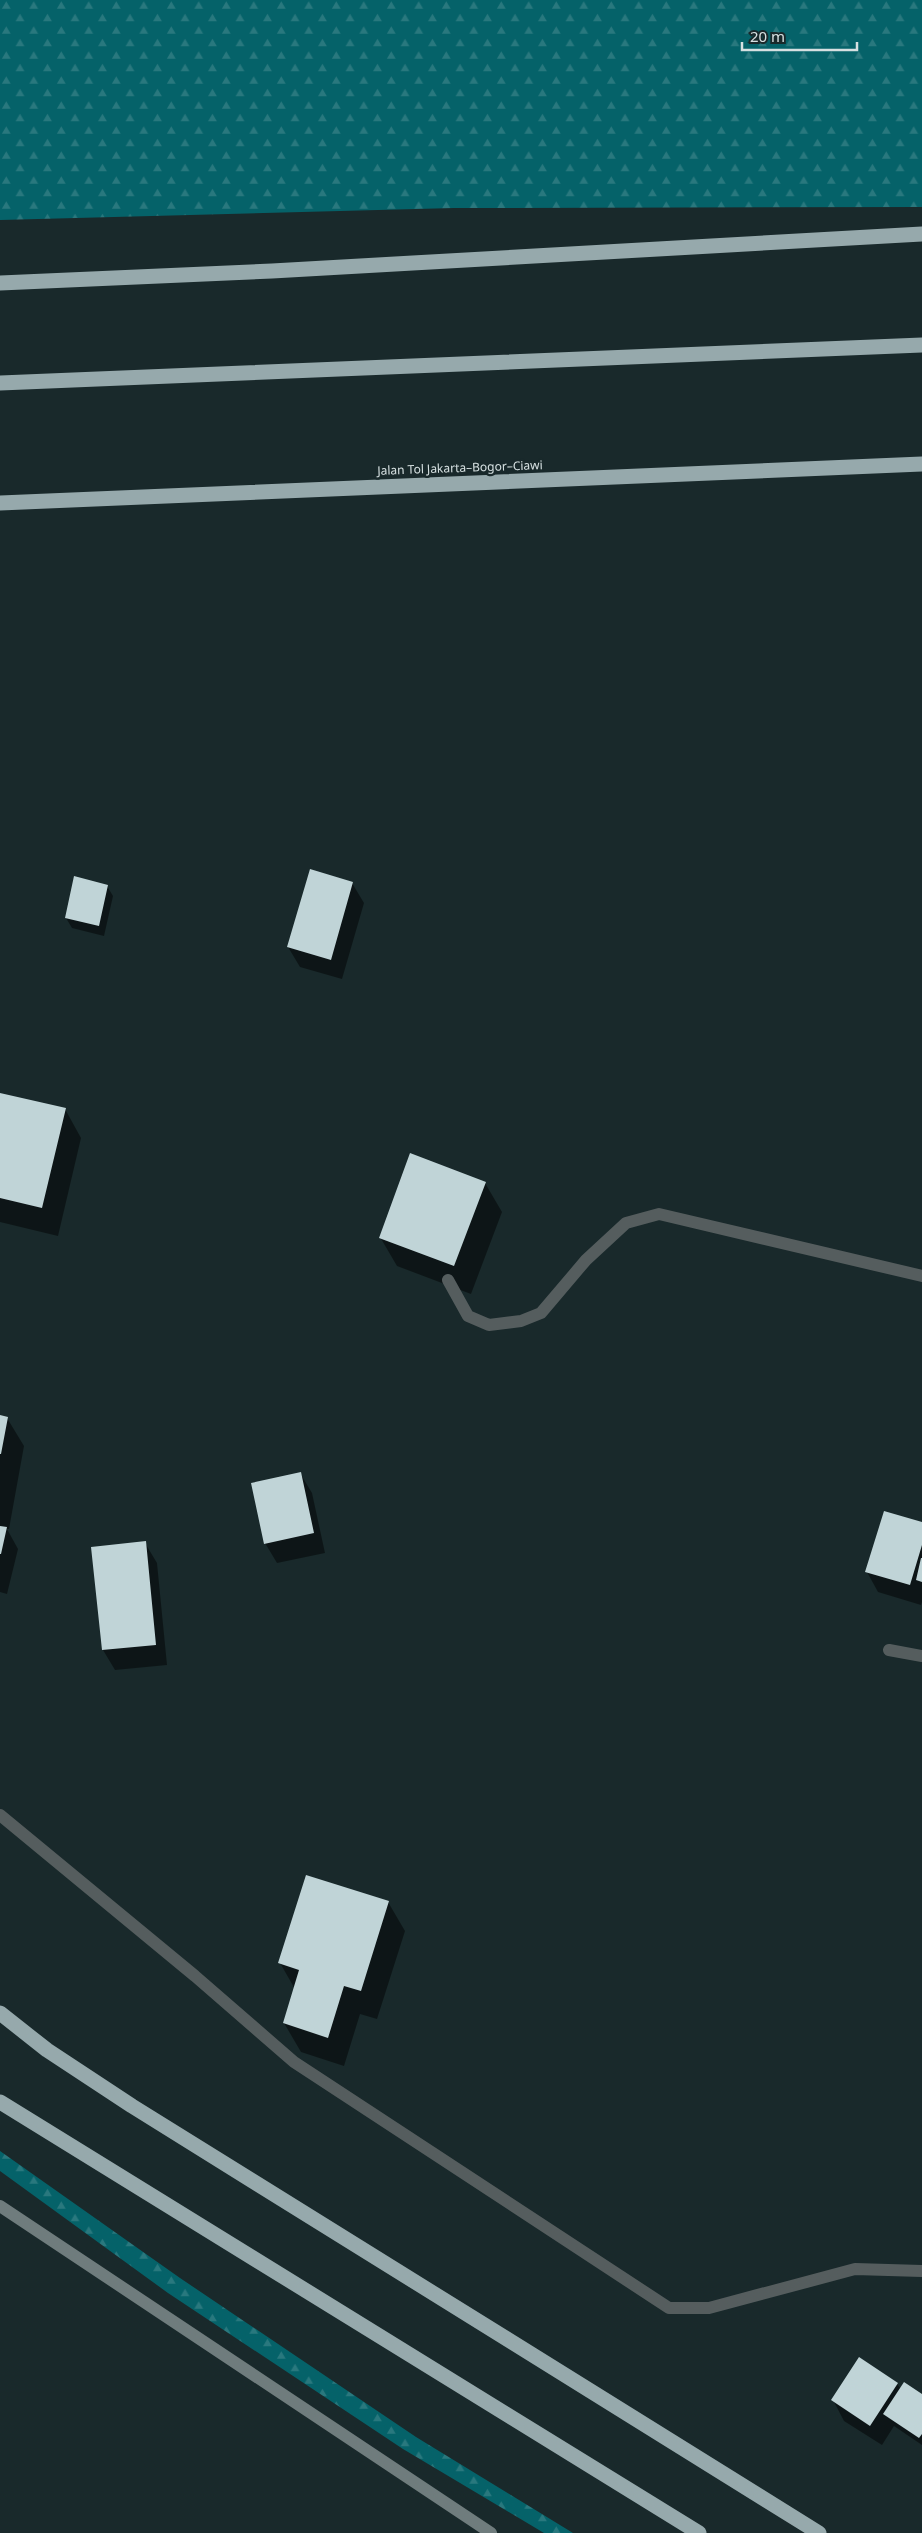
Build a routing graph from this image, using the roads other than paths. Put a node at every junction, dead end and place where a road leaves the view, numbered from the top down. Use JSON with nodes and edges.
{"nodes":[{"id":1,"x":922,"y":234,"type":"edge"},
{"id":2,"x":0,"y":283,"type":"edge"},
{"id":3,"x":922,"y":345,"type":"edge"},
{"id":4,"x":0,"y":383,"type":"edge"},
{"id":5,"x":922,"y":464,"type":"edge"},
{"id":6,"x":0,"y":503,"type":"edge"},
{"id":7,"x":922,"y":1276,"type":"edge"},
{"id":8,"x":448,"y":1280,"type":"dead end"},
{"id":9,"x":889,"y":1650,"type":"dead end"},
{"id":10,"x":922,"y":1656,"type":"edge"},
{"id":11,"x":0,"y":1815,"type":"edge"},
{"id":12,"x":0,"y":2013,"type":"edge"},
{"id":13,"x":0,"y":2102,"type":"edge"},
{"id":14,"x":0,"y":2206,"type":"edge"},
{"id":15,"x":922,"y":2270,"type":"edge"},
{"id":16,"x":491,"y":2533,"type":"edge"},
{"id":17,"x":699,"y":2533,"type":"edge"},
{"id":18,"x":819,"y":2533,"type":"edge"}],
"edges":[{"from":1,"to":2,"type":"highway"},
{"from":3,"to":4,"type":"highway"},
{"from":5,"to":6,"type":"highway","name":"Jalan Tol Jakarta–Bogor–Ciawi"},
{"from":7,"to":8,"type":"street"},
{"from":9,"to":10,"type":"street"},
{"from":11,"to":15,"type":"street"},
{"from":12,"to":18,"type":"highway"},
{"from":13,"to":17,"type":"highway"},
{"from":14,"to":16,"type":"main road"}]}
